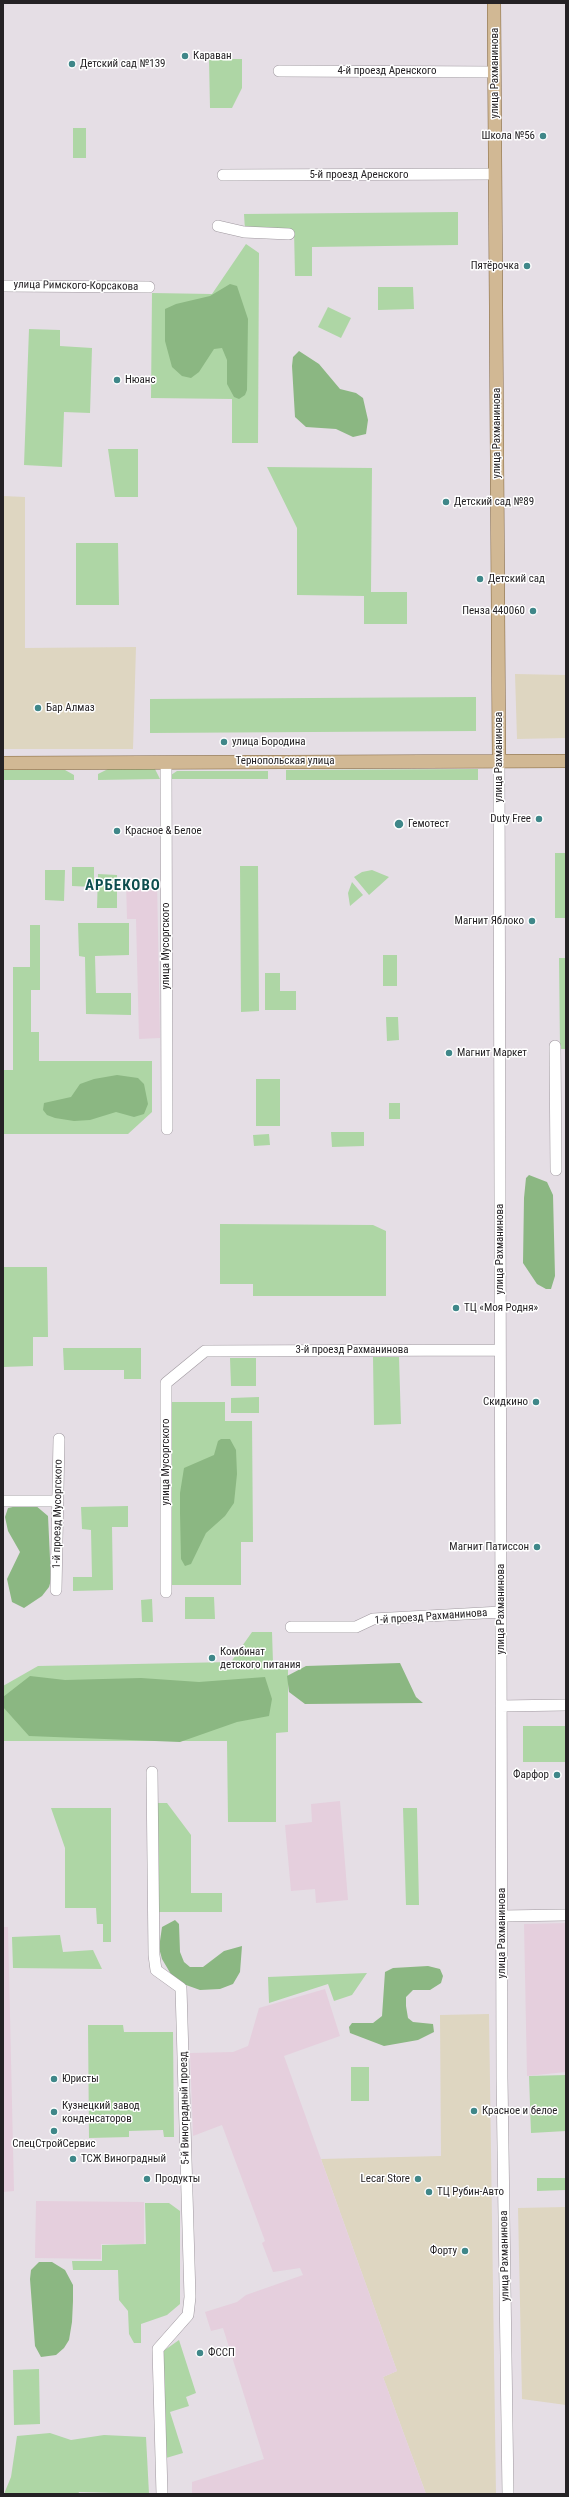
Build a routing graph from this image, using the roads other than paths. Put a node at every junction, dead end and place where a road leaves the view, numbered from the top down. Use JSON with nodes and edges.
{"nodes":[{"id":1,"x":494,"y":3,"type":"edge"},
{"id":2,"x":279,"y":71,"type":"dead end"},
{"id":3,"x":494,"y":72,"type":"junction"},
{"id":4,"x":495,"y":174,"type":"junction"},
{"id":5,"x":223,"y":175,"type":"dead end"},
{"id":6,"x":218,"y":226,"type":"dead end"},
{"id":7,"x":289,"y":234,"type":"dead end"},
{"id":8,"x":3,"y":286,"type":"edge"},
{"id":9,"x":149,"y":287,"type":"dead end"},
{"id":10,"x":499,"y":760,"type":"junction"},
{"id":11,"x":166,"y":762,"type":"junction"},
{"id":12,"x":566,"y":762,"type":"edge"},
{"id":13,"x":3,"y":763,"type":"edge"},
{"id":14,"x":555,"y":1046,"type":"dead end"},
{"id":15,"x":167,"y":1129,"type":"dead end"},
{"id":16,"x":556,"y":1170,"type":"dead end"},
{"id":17,"x":500,"y":1350,"type":"junction"},
{"id":18,"x":205,"y":1351,"type":"joint"},
{"id":19,"x":60,"y":1439,"type":"dead end"},
{"id":20,"x":3,"y":1501,"type":"edge"},
{"id":21,"x":58,"y":1501,"type":"junction"},
{"id":22,"x":56,"y":1590,"type":"dead end"},
{"id":23,"x":166,"y":1592,"type":"dead end"},
{"id":24,"x":501,"y":1612,"type":"junction"},
{"id":25,"x":291,"y":1627,"type":"dead end"},
{"id":26,"x":566,"y":1705,"type":"edge"},
{"id":27,"x":501,"y":1706,"type":"junction"},
{"id":28,"x":152,"y":1772,"type":"dead end"},
{"id":29,"x":566,"y":1915,"type":"edge"},
{"id":30,"x":502,"y":1916,"type":"junction"},
{"id":31,"x":162,"y":2494,"type":"edge"},
{"id":32,"x":508,"y":2494,"type":"edge"}],
"edges":[{"from":1,"to":3,"type":"main road","name":"улица Рахманинова"},
{"from":2,"to":3,"type":"street","name":"4-й проезд Аренского"},
{"from":3,"to":4,"type":"main road","name":"улица Рахманинова"},
{"from":4,"to":5,"type":"street","name":"5-й проезд Аренского"},
{"from":4,"to":10,"type":"main road","name":"улица Рахманинова"},
{"from":6,"to":7,"type":"street"},
{"from":8,"to":9,"type":"street","name":"улица Римского-Корсакова"},
{"from":10,"to":11,"type":"main road","name":"Тернопольская улица"},
{"from":10,"to":12,"type":"main road","name":"Тернопольская улица"},
{"from":10,"to":17,"type":"street","name":"улица Рахманинова"},
{"from":11,"to":13,"type":"main road","name":"Тернопольская улица"},
{"from":11,"to":15,"type":"street","name":"улица Мусоргского"},
{"from":14,"to":16,"type":"street"},
{"from":17,"to":18,"type":"street","name":"3-й проезд Рахманинова"},
{"from":17,"to":24,"type":"street","name":"улица Рахманинова"},
{"from":18,"to":23,"type":"street","name":"улица Мусоргского"},
{"from":19,"to":21,"type":"street","name":"1-й проезд Мусоргского"},
{"from":20,"to":21,"type":"street"},
{"from":21,"to":22,"type":"street","name":"1-й проезд Мусоргского"},
{"from":24,"to":25,"type":"street","name":"1-й проезд Рахманинова"},
{"from":24,"to":27,"type":"street","name":"улица Рахманинова"},
{"from":26,"to":27,"type":"street"},
{"from":27,"to":30,"type":"street","name":"улица Рахманинова"},
{"from":28,"to":31,"type":"street","name":"5-й Виноградный проезд"},
{"from":29,"to":30,"type":"street"},
{"from":30,"to":32,"type":"street","name":"улица Рахманинова"}]}
